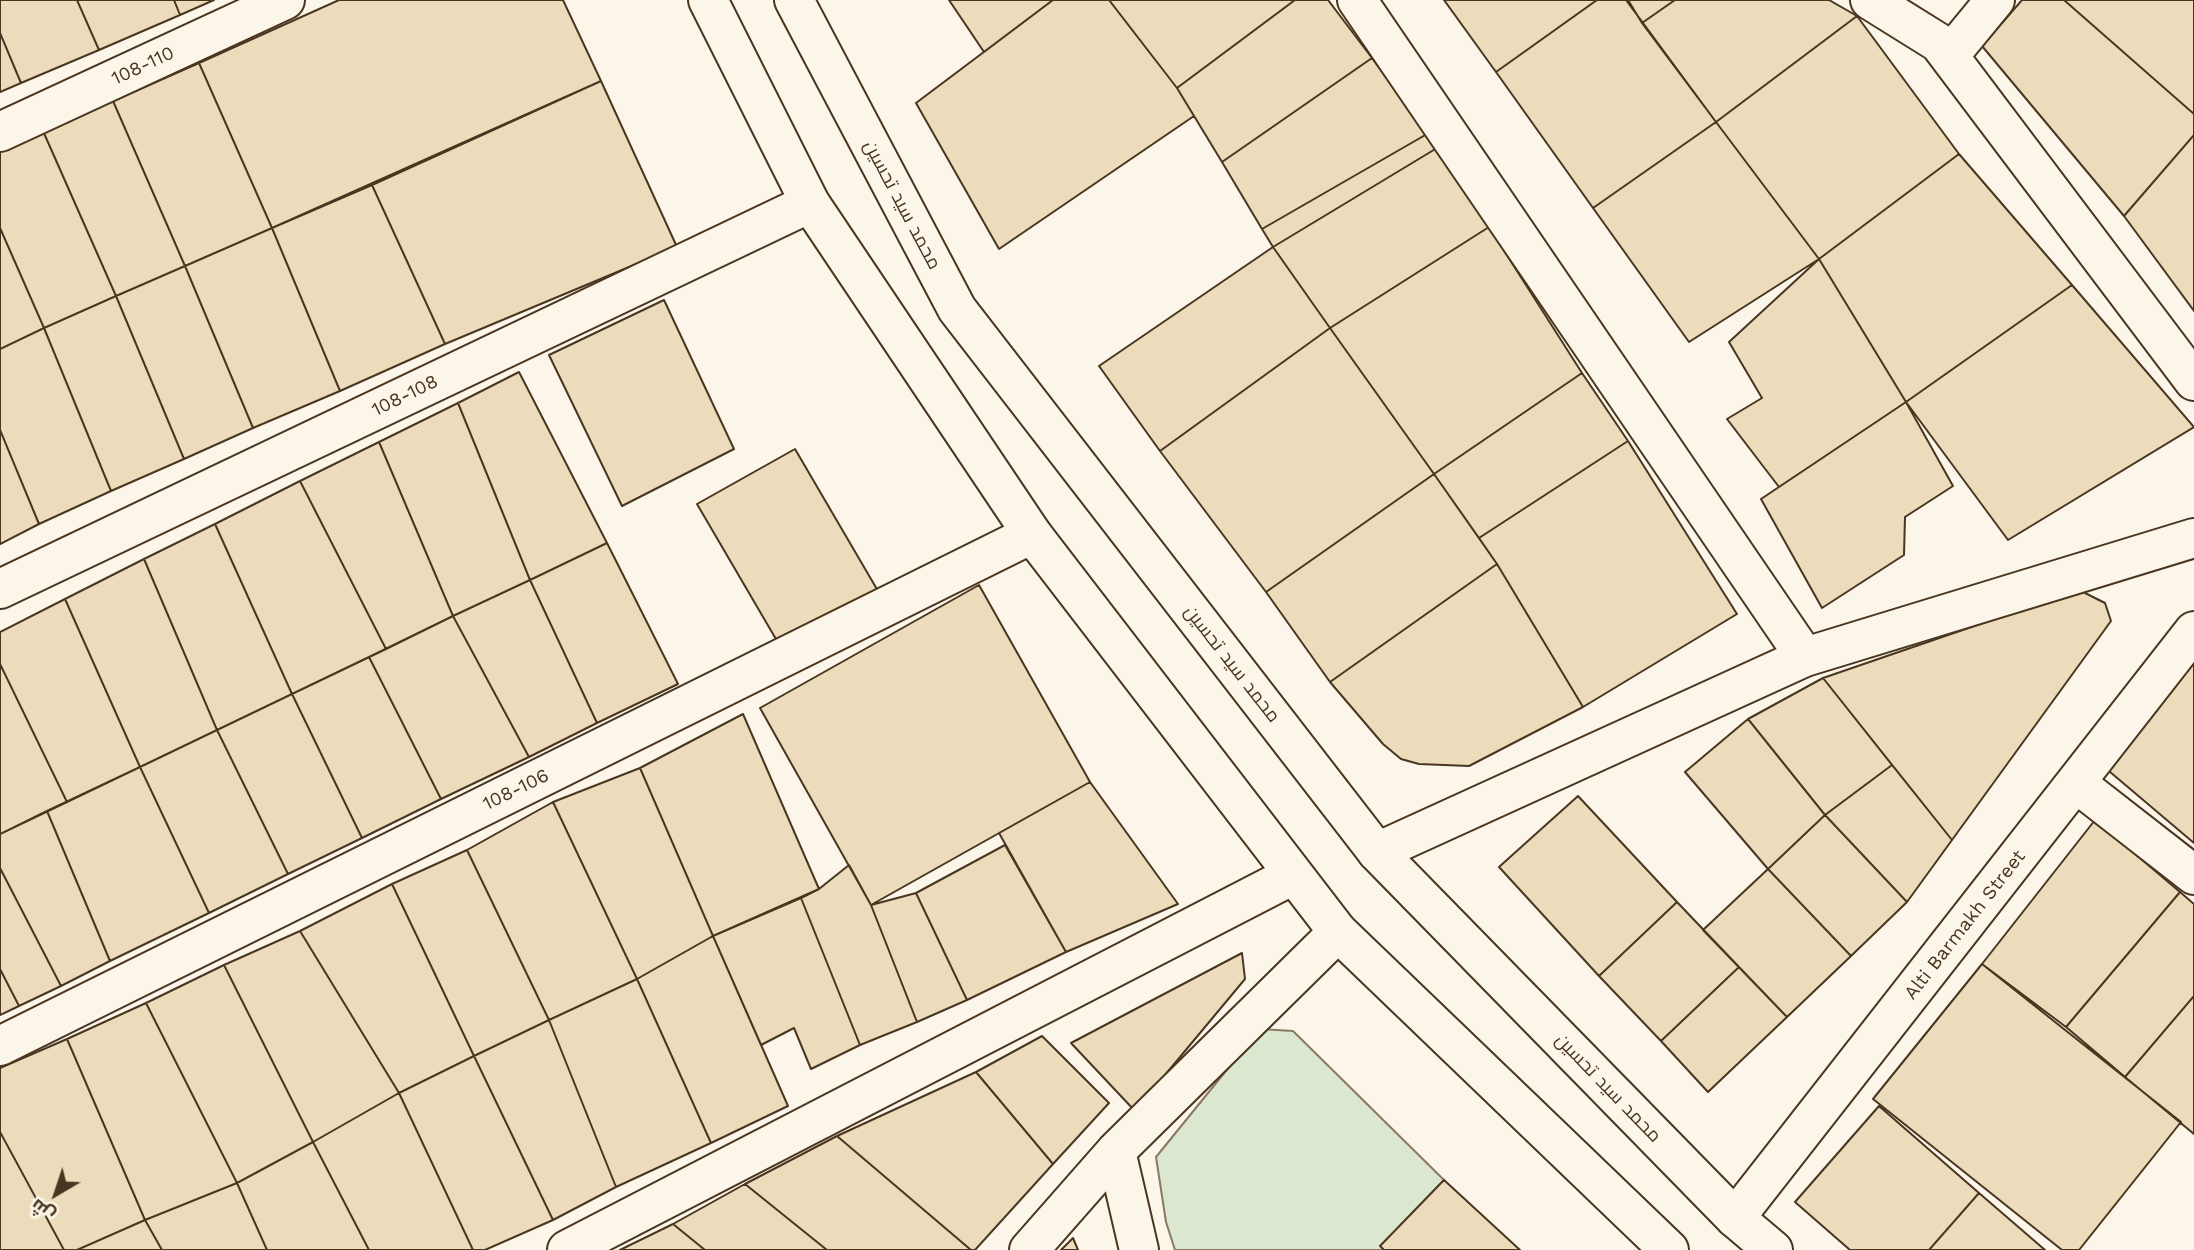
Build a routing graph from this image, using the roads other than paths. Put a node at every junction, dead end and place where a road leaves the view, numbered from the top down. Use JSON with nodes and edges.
{"nodes":[{"id":1,"x":285,"y":0,"type":"edge"},
{"id":2,"x":708,"y":0,"type":"edge"},
{"id":3,"x":794,"y":0,"type":"edge"},
{"id":4,"x":1357,"y":0,"type":"edge"},
{"id":5,"x":1870,"y":0,"type":"edge"},
{"id":6,"x":1995,"y":0,"type":"edge"},
{"id":7,"x":1948,"y":56,"type":"junction"},
{"id":8,"x":0,"y":132,"type":"edge"},
{"id":9,"x":810,"y":203,"type":"junction"},
{"id":10,"x":2194,"y":381,"type":"edge"},
{"id":11,"x":1032,"y":534,"type":"junction"},
{"id":12,"x":2194,"y":537,"type":"edge"},
{"id":13,"x":0,"y":589,"type":"edge"},
{"id":14,"x":2194,"y":631,"type":"edge"},
{"id":15,"x":1805,"y":657,"type":"junction"},
{"id":16,"x":2076,"y":783,"type":"junction"},
{"id":17,"x":1377,"y":852,"type":"junction"},
{"id":18,"x":1293,"y":875,"type":"junction"},
{"id":19,"x":2194,"y":875,"type":"edge"},
{"id":20,"x":1338,"y":932,"type":"junction"},
{"id":21,"x":0,"y":1046,"type":"edge"},
{"id":22,"x":1116,"y":1151,"type":"junction"},
{"id":23,"x":1735,"y":1218,"type":"junction"},
{"id":24,"x":567,"y":1250,"type":"edge"},
{"id":25,"x":1029,"y":1250,"type":"edge"},
{"id":26,"x":1139,"y":1250,"type":"edge"},
{"id":27,"x":1669,"y":1250,"type":"edge"},
{"id":28,"x":1773,"y":1250,"type":"edge"}],
"edges":[{"from":1,"to":8,"type":"street","name":"108-110"},
{"from":2,"to":9,"type":"street"},
{"from":3,"to":17,"type":"street","name":"محمد سید تحسین"},
{"from":4,"to":15,"type":"street"},
{"from":5,"to":7,"type":"street"},
{"from":6,"to":7,"type":"street"},
{"from":7,"to":10,"type":"street"},
{"from":9,"to":11,"type":"street"},
{"from":9,"to":13,"type":"street","name":"108-108"},
{"from":11,"to":18,"type":"street"},
{"from":11,"to":21,"type":"street","name":"108-106"},
{"from":12,"to":15,"type":"street"},
{"from":14,"to":16,"type":"street","name":"Alti Barmakh Street"},
{"from":15,"to":17,"type":"street"},
{"from":16,"to":19,"type":"street"},
{"from":16,"to":23,"type":"street","name":"Alti Barmakh Street"},
{"from":17,"to":23,"type":"street","name":"محمد سید تحسین"},
{"from":18,"to":20,"type":"street"},
{"from":18,"to":24,"type":"street"},
{"from":20,"to":22,"type":"street"},
{"from":20,"to":27,"type":"street"},
{"from":22,"to":25,"type":"street"},
{"from":22,"to":26,"type":"street"},
{"from":23,"to":28,"type":"street","name":"محمد سید تحسین"}]}
